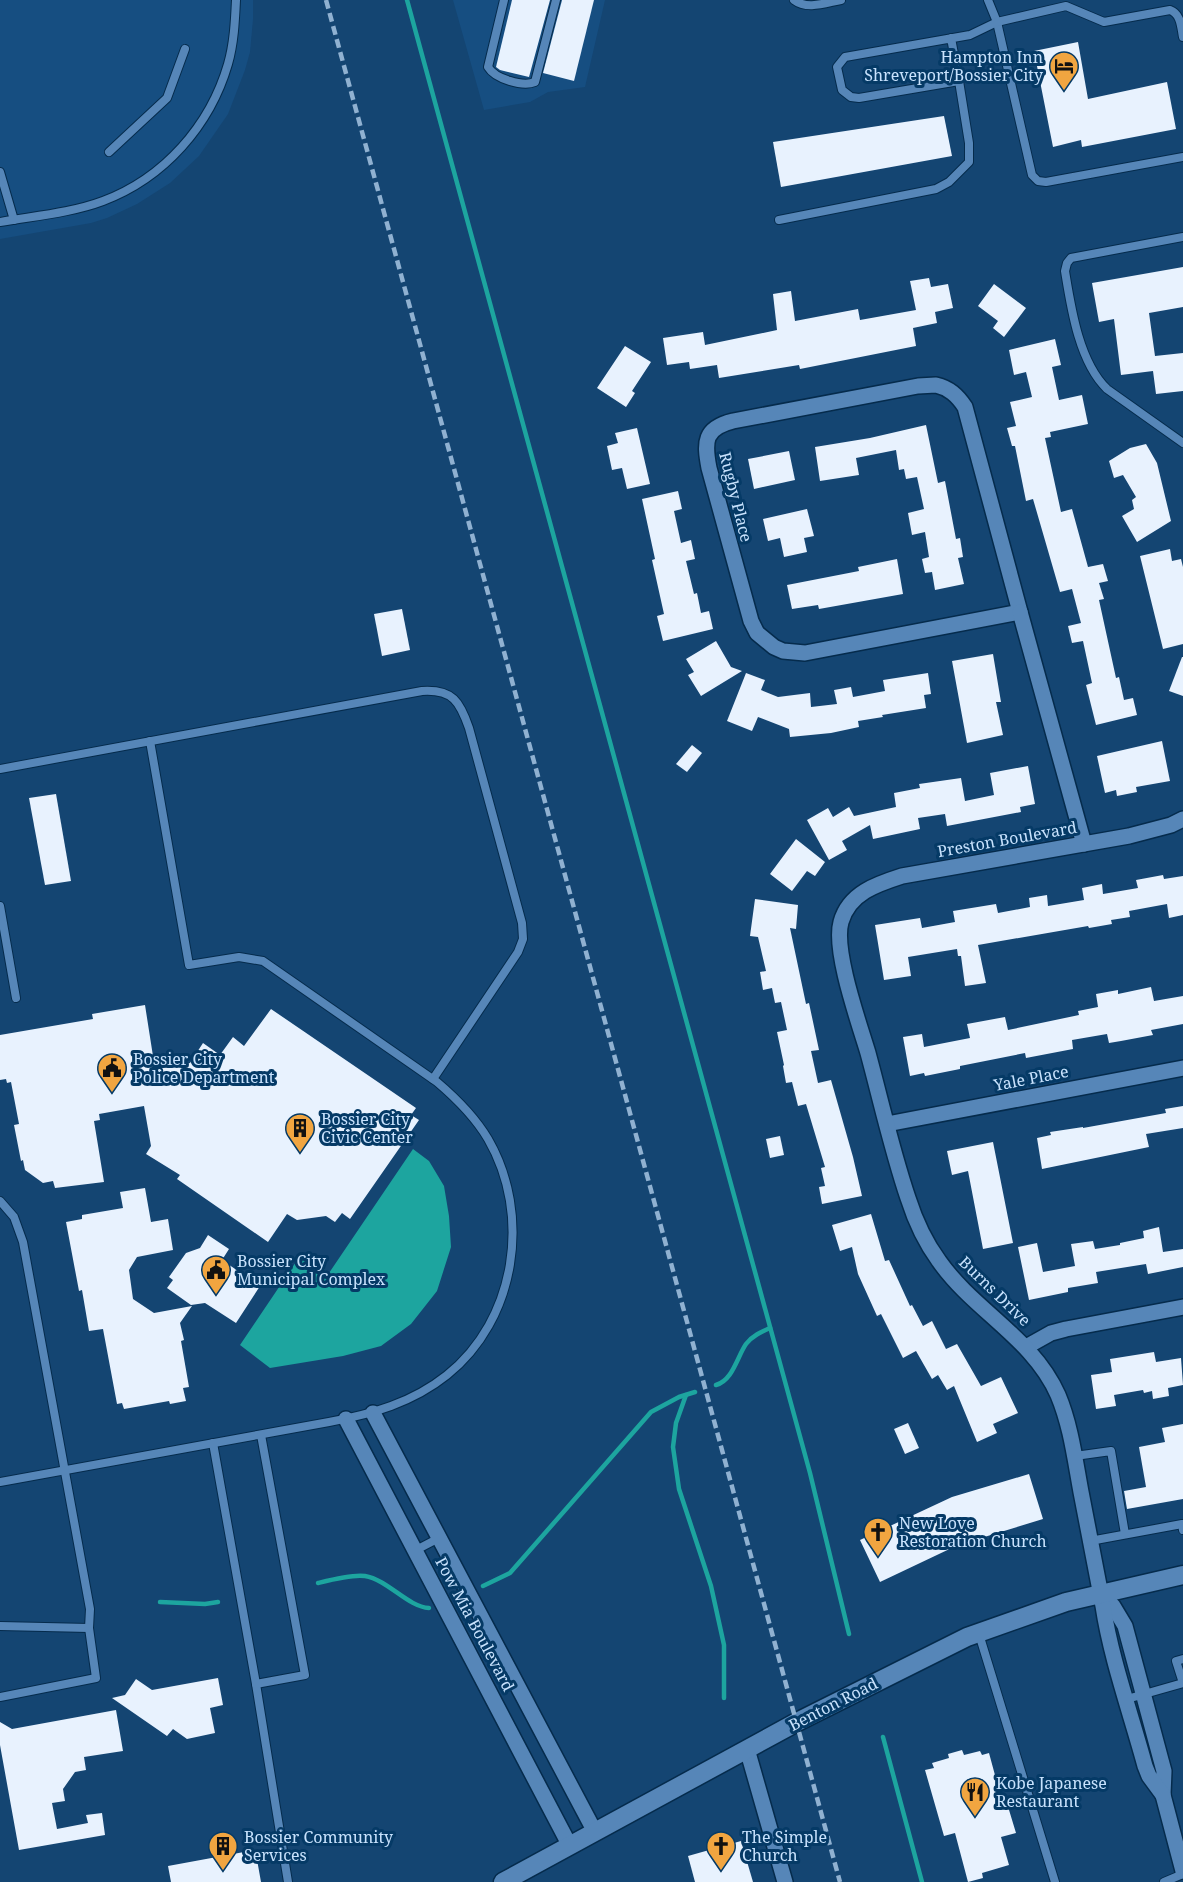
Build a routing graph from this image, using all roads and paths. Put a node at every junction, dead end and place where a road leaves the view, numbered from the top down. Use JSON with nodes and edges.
{"nodes":[{"id":1,"x":236,"y":0,"type":"edge"},
{"id":2,"x":504,"y":0,"type":"edge"},
{"id":3,"x":556,"y":0,"type":"edge"},
{"id":4,"x":794,"y":0,"type":"edge"},
{"id":5,"x":841,"y":0,"type":"edge"},
{"id":6,"x":988,"y":0,"type":"edge"},
{"id":7,"x":997,"y":22,"type":"junction"},
{"id":8,"x":1183,"y":37,"type":"edge"},
{"id":9,"x":951,"y":38,"type":"junction"},
{"id":10,"x":185,"y":49,"type":"dead end"},
{"id":11,"x":959,"y":81,"type":"junction"},
{"id":12,"x":109,"y":152,"type":"dead end"},
{"id":13,"x":1183,"y":157,"type":"edge"},
{"id":14,"x":0,"y":172,"type":"edge"},
{"id":15,"x":14,"y":220,"type":"junction"},
{"id":16,"x":779,"y":220,"type":"dead end"},
{"id":17,"x":0,"y":222,"type":"edge"},
{"id":18,"x":1183,"y":237,"type":"edge"},
{"id":19,"x":1183,"y":443,"type":"edge"},
{"id":20,"x":1020,"y":612,"type":"junction"},
{"id":21,"x":150,"y":741,"type":"junction"},
{"id":22,"x":0,"y":769,"type":"edge"},
{"id":23,"x":1183,"y":819,"type":"edge"},
{"id":24,"x":1083,"y":844,"type":"junction"},
{"id":25,"x":0,"y":906,"type":"edge"},
{"id":26,"x":845,"y":910,"type":"joint"},
{"id":27,"x":16,"y":998,"type":"dead end"},
{"id":28,"x":1183,"y":1068,"type":"edge"},
{"id":29,"x":433,"y":1079,"type":"junction"},
{"id":30,"x":886,"y":1124,"type":"junction"},
{"id":31,"x":0,"y":1201,"type":"edge"},
{"id":32,"x":1183,"y":1307,"type":"edge"},
{"id":33,"x":1026,"y":1347,"type":"junction"},
{"id":34,"x":372,"y":1413,"type":"junction"},
{"id":35,"x":346,"y":1419,"type":"junction"},
{"id":36,"x":261,"y":1435,"type":"junction"},
{"id":37,"x":213,"y":1443,"type":"junction"},
{"id":38,"x":1075,"y":1456,"type":"junction"},
{"id":39,"x":64,"y":1470,"type":"junction"},
{"id":40,"x":0,"y":1482,"type":"edge"},
{"id":41,"x":1183,"y":1526,"type":"edge"},
{"id":42,"x":1125,"y":1534,"type":"junction"},
{"id":43,"x":439,"y":1538,"type":"junction"},
{"id":44,"x":1090,"y":1541,"type":"junction"},
{"id":45,"x":416,"y":1550,"type":"junction"},
{"id":46,"x":1183,"y":1575,"type":"edge"},
{"id":47,"x":1101,"y":1593,"type":"junction"},
{"id":48,"x":0,"y":1626,"type":"edge"},
{"id":49,"x":89,"y":1628,"type":"junction"},
{"id":50,"x":979,"y":1633,"type":"junction"},
{"id":51,"x":1183,"y":1659,"type":"edge"},
{"id":52,"x":1183,"y":1683,"type":"edge"},
{"id":53,"x":256,"y":1684,"type":"junction"},
{"id":54,"x":1144,"y":1695,"type":"junction"},
{"id":55,"x":0,"y":1697,"type":"edge"},
{"id":56,"x":1127,"y":1699,"type":"junction"},
{"id":57,"x":747,"y":1749,"type":"junction"},
{"id":58,"x":1163,"y":1795,"type":"junction"},
{"id":59,"x":595,"y":1832,"type":"junction"},
{"id":60,"x":570,"y":1846,"type":"junction"},
{"id":61,"x":1183,"y":1872,"type":"edge"},
{"id":62,"x":288,"y":1882,"type":"edge"},
{"id":63,"x":503,"y":1882,"type":"edge"},
{"id":64,"x":785,"y":1882,"type":"edge"},
{"id":65,"x":1054,"y":1882,"type":"edge"},
{"id":66,"x":1164,"y":1882,"type":"edge"}],
"edges":[{"from":1,"to":15,"type":"lane"},
{"from":2,"to":3,"type":"lane"},
{"from":4,"to":5,"type":"lane"},
{"from":6,"to":7,"type":"lane"},
{"from":7,"to":8,"type":"lane"},
{"from":7,"to":9,"type":"lane"},
{"from":7,"to":13,"type":"lane"},
{"from":9,"to":11,"type":"lane"},
{"from":9,"to":11,"type":"lane"},
{"from":10,"to":12,"type":"lane"},
{"from":11,"to":16,"type":"lane"},
{"from":14,"to":15,"type":"lane"},
{"from":15,"to":17,"type":"lane"},
{"from":18,"to":19,"type":"lane"},
{"from":20,"to":20,"type":"street","name":"Rugby Place"},
{"from":20,"to":24,"type":"street","name":"Rugby Place"},
{"from":21,"to":22,"type":"lane"},
{"from":21,"to":29,"type":"lane"},
{"from":21,"to":29,"type":"lane"},
{"from":23,"to":24,"type":"street","name":"Preston Boulevard"},
{"from":24,"to":26,"type":"street","name":"Preston Boulevard"},
{"from":25,"to":27,"type":"lane"},
{"from":26,"to":30,"type":"street","name":"Burns Drive"},
{"from":28,"to":30,"type":"street","name":"Yale Place"},
{"from":29,"to":34,"type":"lane"},
{"from":30,"to":33,"type":"street","name":"Burns Drive"},
{"from":31,"to":39,"type":"lane"},
{"from":32,"to":33,"type":"street"},
{"from":33,"to":38,"type":"street","name":"Burns Drive"},
{"from":34,"to":35,"type":"lane"},
{"from":34,"to":43,"type":"street","name":"Pow Mia Boulevard"},
{"from":35,"to":36,"type":"lane"},
{"from":35,"to":45,"type":"street","name":"Pow Mia Boulevard"},
{"from":36,"to":37,"type":"lane"},
{"from":36,"to":53,"type":"lane"},
{"from":37,"to":39,"type":"lane"},
{"from":37,"to":53,"type":"lane"},
{"from":38,"to":42,"type":"lane"},
{"from":38,"to":44,"type":"street","name":"Burns Drive"},
{"from":39,"to":40,"type":"lane"},
{"from":39,"to":49,"type":"lane"},
{"from":41,"to":42,"type":"lane"},
{"from":42,"to":44,"type":"lane"},
{"from":43,"to":45,"type":"lane"},
{"from":43,"to":59,"type":"street","name":"Pow Mia Boulevard"},
{"from":44,"to":47,"type":"street","name":"Burns Drive"},
{"from":45,"to":60,"type":"street","name":"Pow Mia Boulevard"},
{"from":46,"to":47,"type":"main road","name":"Benton Road"},
{"from":47,"to":50,"type":"main road","name":"Benton Road"},
{"from":47,"to":54,"type":"street","name":"Burns Drive"},
{"from":47,"to":56,"type":"street","name":"Burns Drive"},
{"from":48,"to":49,"type":"lane"},
{"from":49,"to":55,"type":"lane"},
{"from":50,"to":57,"type":"main road","name":"Benton Road"},
{"from":50,"to":65,"type":"lane"},
{"from":51,"to":52,"type":"lane"},
{"from":52,"to":54,"type":"lane"},
{"from":53,"to":62,"type":"lane"},
{"from":54,"to":56,"type":"lane"},
{"from":54,"to":58,"type":"street","name":"Burns Drive"},
{"from":56,"to":58,"type":"street","name":"Burns Drive"},
{"from":57,"to":59,"type":"main road","name":"Benton Road"},
{"from":57,"to":64,"type":"street"},
{"from":58,"to":61,"type":"street","name":"Burns Drive"},
{"from":59,"to":60,"type":"main road","name":"Benton Road"},
{"from":60,"to":63,"type":"main road","name":"Benton Road"},
{"from":61,"to":66,"type":"lane"}]}
